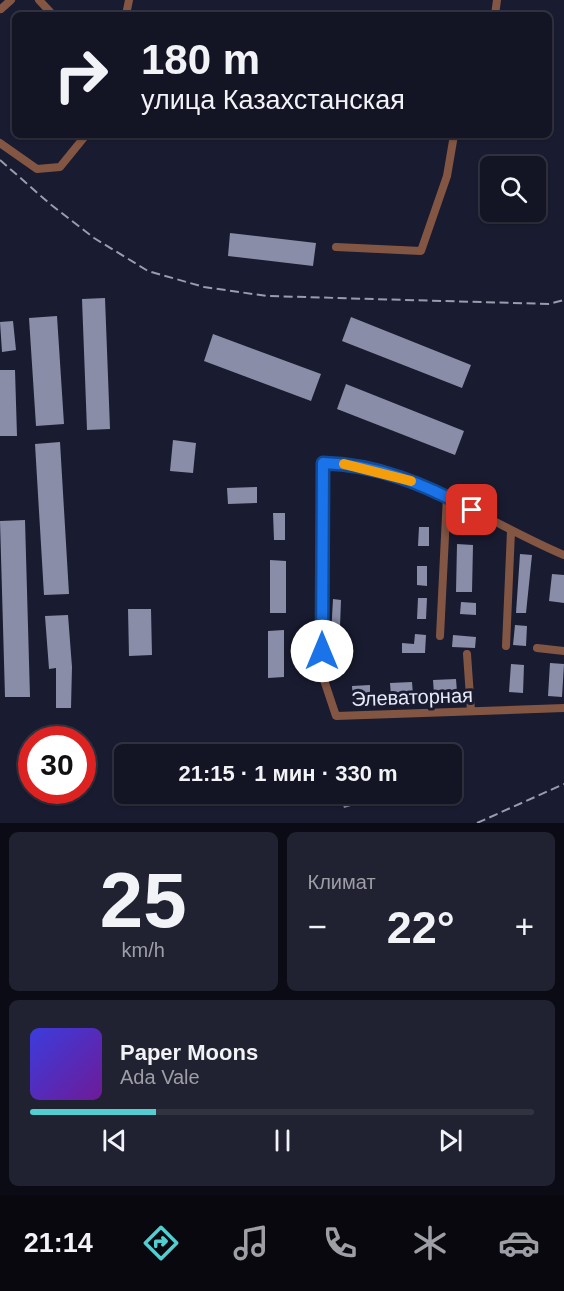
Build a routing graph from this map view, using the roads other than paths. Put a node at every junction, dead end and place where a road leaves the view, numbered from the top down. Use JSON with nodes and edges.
{"nodes":[{"id":1,"x":11,"y":0,"type":"edge"},
{"id":2,"x":39,"y":0,"type":"edge"},
{"id":3,"x":1,"y":9,"type":"edge"},
{"id":4,"x":50,"y":12,"type":"edge"},
{"id":5,"x":84,"y":138,"type":"edge"},
{"id":6,"x":453,"y":138,"type":"edge"},
{"id":7,"x":0,"y":143,"type":"edge"},
{"id":8,"x":336,"y":247,"type":"dead end"},
{"id":9,"x":447,"y":496,"type":"junction"},
{"id":10,"x":511,"y":531,"type":"junction"},
{"id":11,"x":564,"y":555,"type":"edge"},
{"id":12,"x":440,"y":636,"type":"dead end"},
{"id":13,"x":506,"y":646,"type":"dead end"},
{"id":14,"x":537,"y":648,"type":"dead end"},
{"id":15,"x":564,"y":651,"type":"edge"},
{"id":16,"x":467,"y":654,"type":"dead end"},
{"id":17,"x":564,"y":708,"type":"edge"},
{"id":18,"x":471,"y":711,"type":"junction"}],
"edges":[{"from":1,"to":3,"type":"street"},
{"from":2,"to":4,"type":"street"},
{"from":5,"to":7,"type":"street"},
{"from":6,"to":8,"type":"street"},
{"from":9,"to":10,"type":"street"},
{"from":9,"to":12,"type":"street"},
{"from":9,"to":18,"type":"street","name":"Элеваторная"},
{"from":10,"to":11,"type":"street"},
{"from":10,"to":13,"type":"street"},
{"from":14,"to":15,"type":"street"},
{"from":16,"to":18,"type":"street"},
{"from":17,"to":18,"type":"street","name":"Элеваторная"}]}
